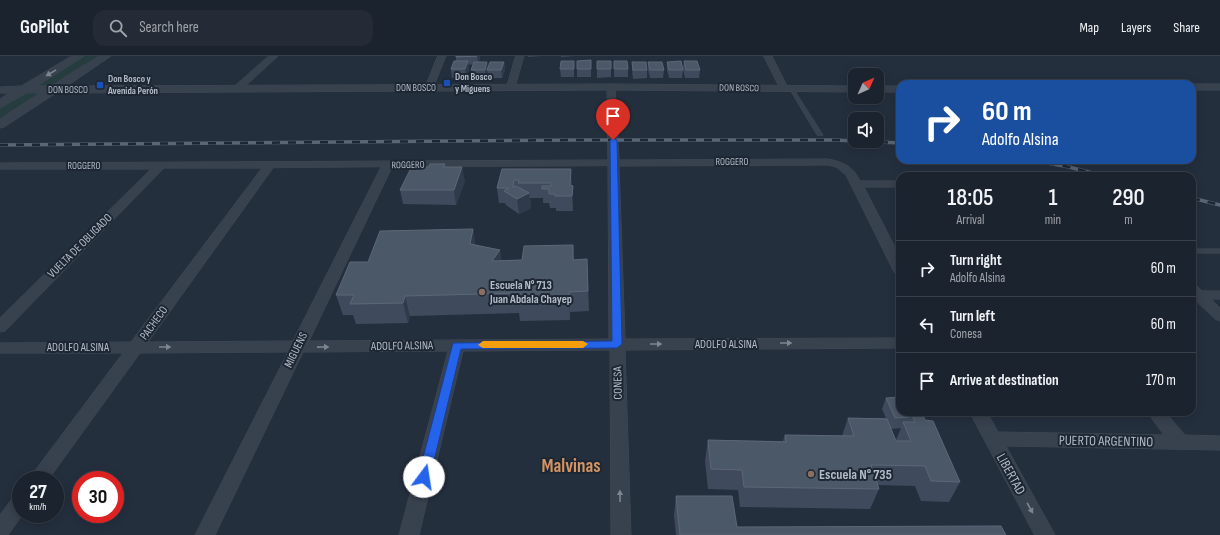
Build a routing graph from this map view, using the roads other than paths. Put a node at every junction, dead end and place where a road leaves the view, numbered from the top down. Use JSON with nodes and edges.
{"nodes":[{"id":1,"x":78,"y":56,"type":"edge"},
{"id":2,"x":106,"y":56,"type":"edge"},
{"id":3,"x":274,"y":56,"type":"edge"},
{"id":4,"x":442,"y":56,"type":"edge"},
{"id":5,"x":520,"y":56,"type":"edge"},
{"id":6,"x":768,"y":56,"type":"edge"},
{"id":7,"x":511,"y":87,"type":"junction"},
{"id":8,"x":611,"y":87,"type":"junction"},
{"id":9,"x":1196,"y":87,"type":"edge"},
{"id":10,"x":1220,"y":87,"type":"edge"},
{"id":11,"x":238,"y":88,"type":"junction"},
{"id":12,"x":429,"y":88,"type":"junction"},
{"id":13,"x":787,"y":88,"type":"junction"},
{"id":14,"x":848,"y":89,"type":"edge"},
{"id":15,"x":884,"y":89,"type":"edge"},
{"id":16,"x":896,"y":89,"type":"edge"},
{"id":17,"x":0,"y":90,"type":"edge"},
{"id":18,"x":24,"y":90,"type":"junction"},
{"id":19,"x":52,"y":90,"type":"junction"},
{"id":20,"x":0,"y":104,"type":"edge"},
{"id":21,"x":0,"y":124,"type":"edge"},
{"id":22,"x":820,"y":135,"type":"dead end"},
{"id":23,"x":613,"y":162,"type":"junction"},
{"id":24,"x":270,"y":165,"type":"junction"},
{"id":25,"x":388,"y":165,"type":"junction"},
{"id":26,"x":0,"y":166,"type":"edge"},
{"id":27,"x":161,"y":166,"type":"junction"},
{"id":28,"x":857,"y":184,"type":"junction"},
{"id":29,"x":896,"y":184,"type":"edge"},
{"id":30,"x":895,"y":251,"type":"edge"},
{"id":31,"x":1196,"y":251,"type":"edge"},
{"id":32,"x":1220,"y":251,"type":"edge"},
{"id":33,"x":1196,"y":292,"type":"edge"},
{"id":34,"x":1196,"y":293,"type":"edge"},
{"id":35,"x":1220,"y":295,"type":"edge"},
{"id":36,"x":1220,"y":316,"type":"edge"},
{"id":37,"x":0,"y":327,"type":"edge"},
{"id":38,"x":896,"y":343,"type":"edge"},
{"id":39,"x":617,"y":344,"type":"junction"},
{"id":40,"x":457,"y":345,"type":"junction"},
{"id":41,"x":136,"y":347,"type":"junction"},
{"id":42,"x":298,"y":347,"type":"junction"},
{"id":43,"x":0,"y":348,"type":"edge"},
{"id":44,"x":980,"y":416,"type":"edge"},
{"id":45,"x":1158,"y":416,"type":"edge"},
{"id":46,"x":993,"y":439,"type":"junction"},
{"id":47,"x":1180,"y":442,"type":"junction"},
{"id":48,"x":1220,"y":442,"type":"edge"},
{"id":49,"x":44,"y":471,"type":"edge"},
{"id":50,"x":12,"y":514,"type":"edge"},
{"id":51,"x":0,"y":530,"type":"edge"},
{"id":52,"x":204,"y":535,"type":"edge"},
{"id":53,"x":409,"y":535,"type":"edge"},
{"id":54,"x":621,"y":535,"type":"edge"},
{"id":55,"x":1045,"y":535,"type":"edge"}],
"edges":[{"from":1,"to":18,"type":"street","one_way":true},
{"from":2,"to":19,"type":"street"},
{"from":3,"to":11,"type":"street"},
{"from":4,"to":12,"type":"street"},
{"from":5,"to":7,"type":"street"},
{"from":6,"to":13,"type":"street"},
{"from":7,"to":8,"type":"street","name":"DON BOSCO"},
{"from":7,"to":12,"type":"street","name":"DON BOSCO"},
{"from":8,"to":13,"type":"street","name":"DON BOSCO"},
{"from":8,"to":23,"type":"street","name":"CONESA"},
{"from":9,"to":10,"type":"street"},
{"from":11,"to":12,"type":"street","name":"DON BOSCO"},
{"from":11,"to":19,"type":"street","name":"DON BOSCO"},
{"from":13,"to":14,"type":"street","name":"DON BOSCO"},
{"from":13,"to":22,"type":"lane"},
{"from":15,"to":16,"type":"street"},
{"from":17,"to":18,"type":"street","name":"DON BOSCO"},
{"from":18,"to":19,"type":"street","name":"DON BOSCO"},
{"from":18,"to":20,"type":"street"},
{"from":19,"to":21,"type":"street"},
{"from":23,"to":25,"type":"street","name":"ROGGERO"},
{"from":23,"to":28,"type":"street","name":"ROGGERO"},
{"from":23,"to":39,"type":"street","name":"CONESA"},
{"from":24,"to":25,"type":"street","name":"ROGGERO"},
{"from":24,"to":27,"type":"street","name":"ROGGERO"},
{"from":24,"to":41,"type":"street","name":"PACHECO"},
{"from":25,"to":42,"type":"street","name":"MIGUENS"},
{"from":26,"to":27,"type":"street","name":"ROGGERO"},
{"from":27,"to":37,"type":"street","name":"VUELTA DE OBLIGADO"},
{"from":28,"to":29,"type":"street"},
{"from":28,"to":30,"type":"street"},
{"from":31,"to":32,"type":"lane"},
{"from":33,"to":35,"type":"street"},
{"from":34,"to":36,"type":"street"},
{"from":39,"to":38,"type":"street","name":"ADOLFO ALSINA","one_way":true},
{"from":39,"to":40,"type":"street","name":"ADOLFO ALSINA"},
{"from":54,"to":39,"type":"street","name":"CONESA","one_way":true},
{"from":42,"to":40,"type":"street","name":"ADOLFO ALSINA","one_way":true},
{"from":40,"to":53,"type":"street"},
{"from":41,"to":42,"type":"street","name":"ADOLFO ALSINA","one_way":true},
{"from":41,"to":43,"type":"street","name":"ADOLFO ALSINA"},
{"from":41,"to":49,"type":"street","name":"PACHECO"},
{"from":42,"to":52,"type":"street","name":"MIGUENS"},
{"from":44,"to":46,"type":"street","name":"LIBERTAD"},
{"from":45,"to":47,"type":"street"},
{"from":46,"to":47,"type":"street","name":"PUERTO ARGENTINO"},
{"from":46,"to":55,"type":"street","name":"LIBERTAD","one_way":true},
{"from":47,"to":48,"type":"street","name":"PUERTO ARGENTINO"},
{"from":50,"to":51,"type":"street"}]}
